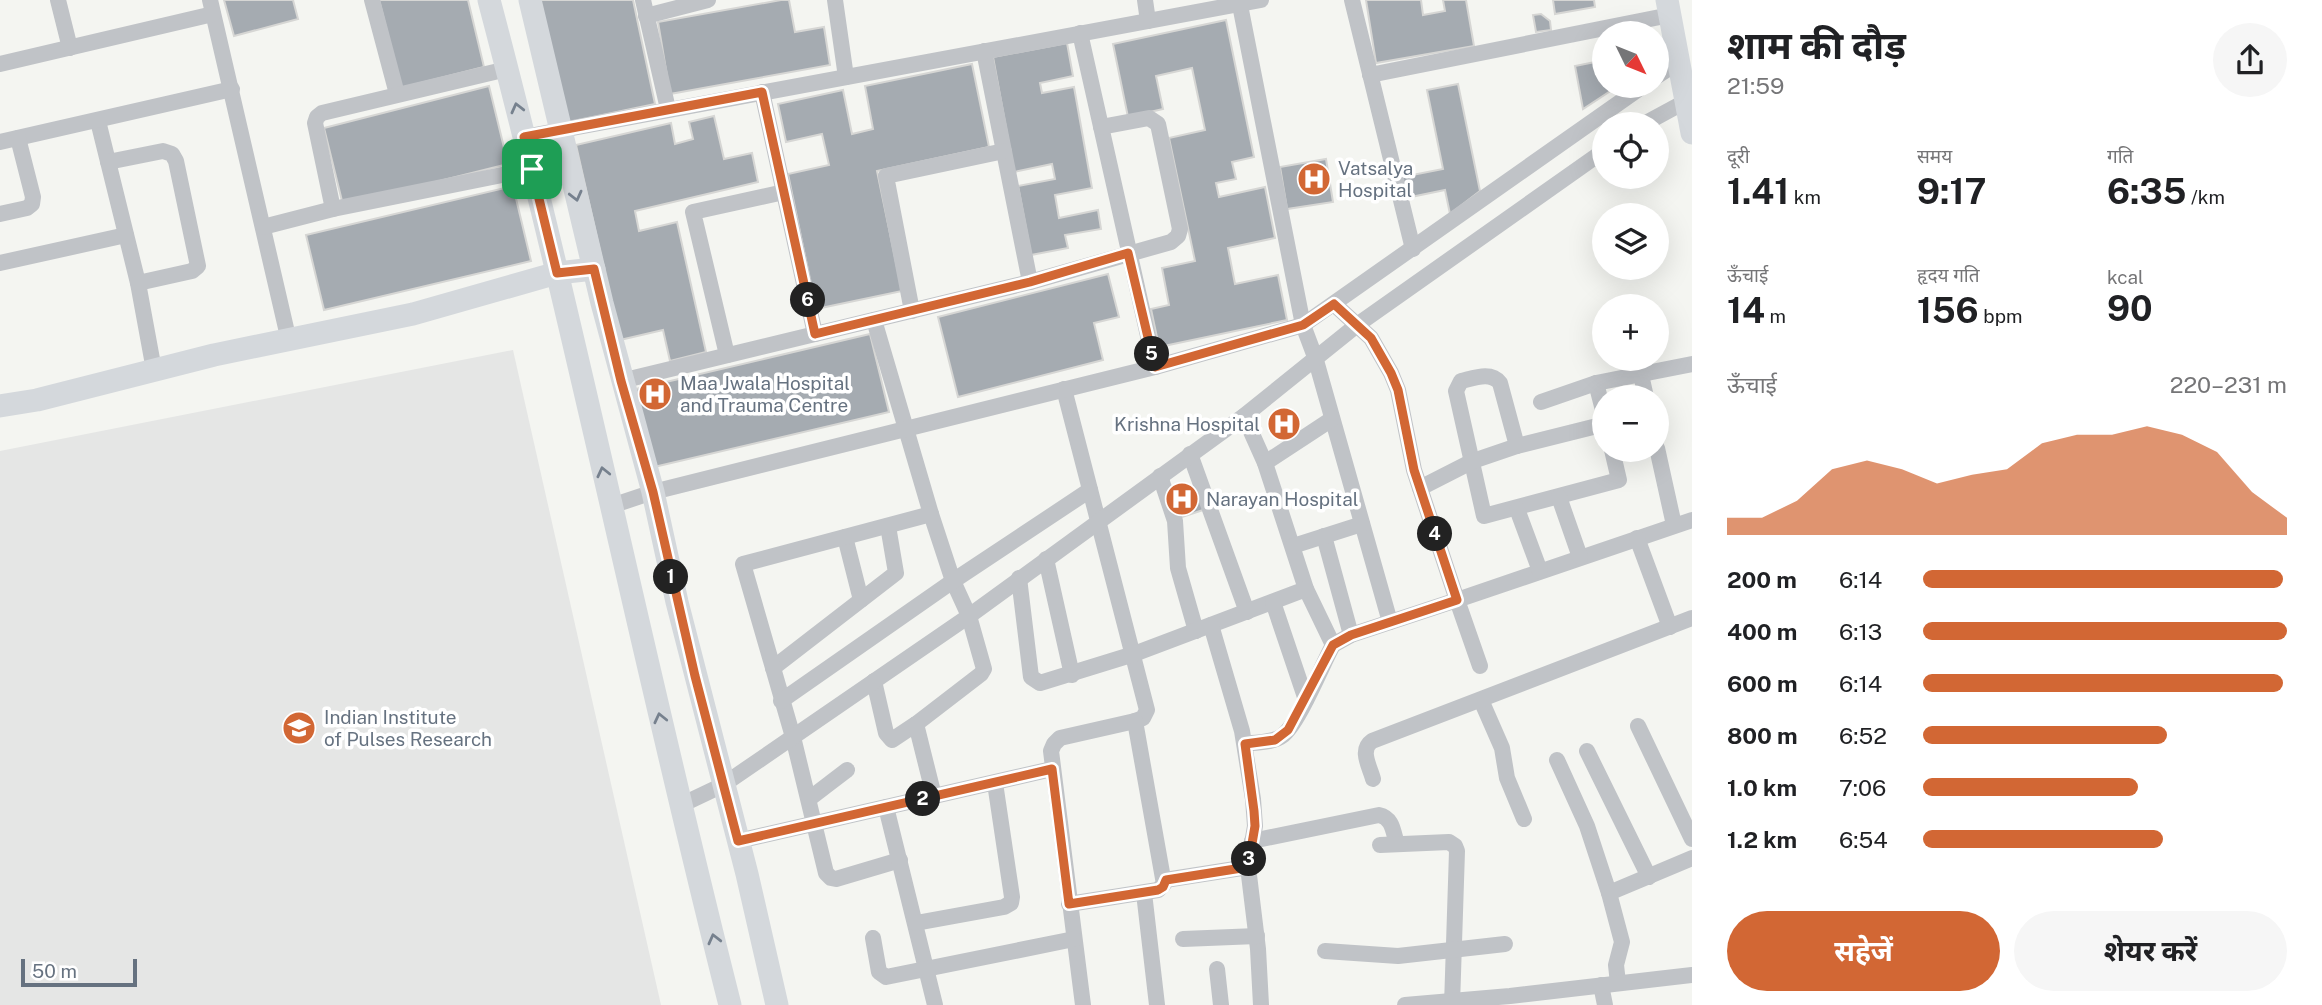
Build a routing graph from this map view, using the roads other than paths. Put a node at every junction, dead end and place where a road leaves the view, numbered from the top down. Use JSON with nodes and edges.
{"nodes":[{"id":1,"x":58,"y":0,"type":"edge"},
{"id":2,"x":372,"y":0,"type":"edge"},
{"id":3,"x":489,"y":0,"type":"edge"},
{"id":4,"x":530,"y":0,"type":"edge"},
{"id":5,"x":708,"y":0,"type":"edge"},
{"id":6,"x":835,"y":0,"type":"edge"},
{"id":7,"x":1144,"y":0,"type":"edge"},
{"id":8,"x":1261,"y":0,"type":"edge"},
{"id":9,"x":1352,"y":0,"type":"edge"},
{"id":10,"x":1240,"y":2,"type":"edge"},
{"id":11,"x":211,"y":7,"type":"edge"},
{"id":12,"x":1669,"y":7,"type":"edge"},
{"id":13,"x":644,"y":8,"type":"edge"},
{"id":14,"x":1148,"y":21,"type":"junction"},
{"id":15,"x":1643,"y":21,"type":"edge"},
{"id":16,"x":1080,"y":33,"type":"junction"},
{"id":17,"x":1592,"y":35,"type":"edge"},
{"id":18,"x":70,"y":48,"type":"junction"},
{"id":19,"x":984,"y":51,"type":"junction"},
{"id":20,"x":1680,"y":61,"type":"junction"},
{"id":21,"x":0,"y":64,"type":"edge"},
{"id":22,"x":1670,"y":68,"type":"edge"},
{"id":23,"x":507,"y":69,"type":"junction"},
{"id":24,"x":1370,"y":75,"type":"junction"},
{"id":25,"x":846,"y":76,"type":"junction"},
{"id":26,"x":232,"y":89,"type":"junction"},
{"id":27,"x":762,"y":92,"type":"junction"},
{"id":28,"x":397,"y":94,"type":"junction"},
{"id":29,"x":1625,"y":98,"type":"edge"},
{"id":30,"x":1689,"y":100,"type":"edge"},
{"id":31,"x":668,"y":109,"type":"junction"},
{"id":32,"x":1666,"y":112,"type":"edge"},
{"id":33,"x":98,"y":121,"type":"junction"},
{"id":34,"x":1101,"y":127,"type":"junction"},
{"id":35,"x":559,"y":129,"type":"junction"},
{"id":36,"x":1692,"y":133,"type":"edge"},
{"id":37,"x":524,"y":137,"type":"junction"},
{"id":38,"x":19,"y":138,"type":"junction"},
{"id":39,"x":0,"y":142,"type":"edge"},
{"id":40,"x":1004,"y":151,"type":"junction"},
{"id":41,"x":1592,"y":159,"type":"edge"},
{"id":42,"x":108,"y":162,"type":"junction"},
{"id":43,"x":532,"y":169,"type":"junction"},
{"id":44,"x":784,"y":192,"type":"junction"},
{"id":45,"x":332,"y":209,"type":"junction"},
{"id":46,"x":0,"y":214,"type":"edge"},
{"id":47,"x":263,"y":227,"type":"junction"},
{"id":48,"x":125,"y":236,"type":"junction"},
{"id":49,"x":1413,"y":249,"type":"junction"},
{"id":50,"x":1128,"y":253,"type":"junction"},
{"id":51,"x":0,"y":263,"type":"edge"},
{"id":52,"x":594,"y":269,"type":"junction"},
{"id":53,"x":557,"y":273,"type":"junction"},
{"id":54,"x":1030,"y":282,"type":"junction"},
{"id":55,"x":138,"y":283,"type":"junction"},
{"id":56,"x":1334,"y":304,"type":"junction"},
{"id":57,"x":912,"y":311,"type":"junction"},
{"id":58,"x":874,"y":320,"type":"junction"},
{"id":59,"x":1303,"y":325,"type":"junction"},
{"id":60,"x":1357,"y":325,"type":"junction"},
{"id":61,"x":815,"y":334,"type":"junction"},
{"id":62,"x":289,"y":341,"type":"junction"},
{"id":63,"x":727,"y":355,"type":"junction"},
{"id":64,"x":1315,"y":357,"type":"junction"},
{"id":65,"x":1692,"y":364,"type":"edge"},
{"id":66,"x":1155,"y":367,"type":"junction"},
{"id":67,"x":154,"y":370,"type":"junction"},
{"id":68,"x":1641,"y":375,"type":"junction"},
{"id":69,"x":621,"y":381,"type":"junction"},
{"id":70,"x":1596,"y":383,"type":"joint"},
{"id":71,"x":1643,"y":385,"type":"edge"},
{"id":72,"x":1064,"y":389,"type":"junction"},
{"id":73,"x":1541,"y":402,"type":"dead end"},
{"id":74,"x":0,"y":406,"type":"edge"},
{"id":75,"x":1244,"y":415,"type":"junction"},
{"id":76,"x":1332,"y":419,"type":"junction"},
{"id":77,"x":1592,"y":427,"type":"edge"},
{"id":78,"x":907,"y":429,"type":"junction"},
{"id":79,"x":1517,"y":446,"type":"junction"},
{"id":80,"x":1191,"y":454,"type":"junction"},
{"id":81,"x":1473,"y":461,"type":"junction"},
{"id":82,"x":1615,"y":462,"type":"edge"},
{"id":83,"x":1660,"y":462,"type":"edge"},
{"id":84,"x":1265,"y":463,"type":"junction"},
{"id":85,"x":1160,"y":476,"type":"junction"},
{"id":86,"x":1420,"y":488,"type":"junction"},
{"id":87,"x":1090,"y":490,"type":"junction"},
{"id":88,"x":653,"y":492,"type":"junction"},
{"id":89,"x":1559,"y":497,"type":"junction"},
{"id":90,"x":611,"y":506,"type":"junction"},
{"id":91,"x":1517,"y":509,"type":"junction"},
{"id":92,"x":931,"y":514,"type":"junction"},
{"id":93,"x":1692,"y":520,"type":"edge"},
{"id":94,"x":1099,"y":521,"type":"junction"},
{"id":95,"x":1362,"y":524,"type":"junction"},
{"id":96,"x":1675,"y":525,"type":"junction"},
{"id":97,"x":888,"y":526,"type":"junction"},
{"id":98,"x":1324,"y":536,"type":"junction"},
{"id":99,"x":845,"y":537,"type":"junction"},
{"id":100,"x":1637,"y":538,"type":"junction"},
{"id":101,"x":1293,"y":546,"type":"junction"},
{"id":102,"x":1580,"y":557,"type":"junction"},
{"id":103,"x":1046,"y":559,"type":"junction"},
{"id":104,"x":1540,"y":572,"type":"junction"},
{"id":105,"x":1020,"y":578,"type":"junction"},
{"id":106,"x":953,"y":581,"type":"junction"},
{"id":107,"x":1306,"y":589,"type":"junction"},
{"id":108,"x":860,"y":600,"type":"junction"},
{"id":109,"x":1457,"y":600,"type":"junction"},
{"id":110,"x":1273,"y":602,"type":"junction"},
{"id":111,"x":1247,"y":612,"type":"junction"},
{"id":112,"x":969,"y":616,"type":"junction"},
{"id":113,"x":1692,"y":618,"type":"edge"},
{"id":114,"x":1390,"y":622,"type":"junction"},
{"id":115,"x":1670,"y":627,"type":"junction"},
{"id":116,"x":1204,"y":628,"type":"junction"},
{"id":117,"x":1351,"y":635,"type":"junction"},
{"id":118,"x":1333,"y":645,"type":"junction"},
{"id":119,"x":1134,"y":654,"type":"junction"},
{"id":120,"x":1480,"y":666,"type":"dead end"},
{"id":121,"x":773,"y":668,"type":"junction"},
{"id":122,"x":1072,"y":675,"type":"junction"},
{"id":123,"x":874,"y":681,"type":"junction"},
{"id":124,"x":1306,"y":700,"type":"junction"},
{"id":125,"x":1481,"y":700,"type":"junction"},
{"id":126,"x":781,"y":701,"type":"junction"},
{"id":127,"x":1135,"y":721,"type":"junction"},
{"id":128,"x":916,"y":724,"type":"junction"},
{"id":129,"x":1638,"y":726,"type":"dead end"},
{"id":130,"x":793,"y":737,"type":"junction"},
{"id":131,"x":1245,"y":744,"type":"junction"},
{"id":132,"x":1587,"y":751,"type":"dead end"},
{"id":133,"x":1557,"y":760,"type":"dead end"},
{"id":134,"x":1052,"y":769,"type":"junction"},
{"id":135,"x":848,"y":771,"type":"dead end"},
{"id":136,"x":1373,"y":779,"type":"dead end"},
{"id":137,"x":995,"y":783,"type":"junction"},
{"id":138,"x":723,"y":785,"type":"junction"},
{"id":139,"x":934,"y":796,"type":"junction"},
{"id":140,"x":808,"y":799,"type":"junction"},
{"id":141,"x":681,"y":805,"type":"junction"},
{"id":142,"x":886,"y":807,"type":"junction"},
{"id":143,"x":1524,"y":819,"type":"dead end"},
{"id":144,"x":815,"y":824,"type":"junction"},
{"id":145,"x":1692,"y":839,"type":"edge"},
{"id":146,"x":738,"y":841,"type":"junction"},
{"id":147,"x":1252,"y":841,"type":"junction"},
{"id":148,"x":1692,"y":858,"type":"edge"},
{"id":149,"x":900,"y":860,"type":"junction"},
{"id":150,"x":1248,"y":867,"type":"junction"},
{"id":151,"x":1649,"y":877,"type":"junction"},
{"id":152,"x":1166,"y":880,"type":"junction"},
{"id":153,"x":1144,"y":892,"type":"junction"},
{"id":154,"x":1609,"y":892,"type":"junction"},
{"id":155,"x":1069,"y":904,"type":"junction"},
{"id":156,"x":916,"y":923,"type":"junction"},
{"id":157,"x":1257,"y":936,"type":"junction"},
{"id":158,"x":873,"y":938,"type":"dead end"},
{"id":159,"x":1074,"y":939,"type":"junction"},
{"id":160,"x":1183,"y":939,"type":"dead end"},
{"id":161,"x":1505,"y":944,"type":"dead end"},
{"id":162,"x":1325,"y":951,"type":"dead end"},
{"id":163,"x":1454,"y":951,"type":"junction"},
{"id":164,"x":926,"y":969,"type":"junction"},
{"id":165,"x":1217,"y":969,"type":"dead end"},
{"id":166,"x":1692,"y":975,"type":"edge"},
{"id":167,"x":1618,"y":983,"type":"junction"},
{"id":168,"x":1601,"y":985,"type":"junction"},
{"id":169,"x":1452,"y":1003,"type":"edge"},
{"id":170,"x":730,"y":1005,"type":"edge"},
{"id":171,"x":777,"y":1005,"type":"edge"},
{"id":172,"x":935,"y":1005,"type":"edge"},
{"id":173,"x":1083,"y":1005,"type":"edge"},
{"id":174,"x":1157,"y":1005,"type":"edge"},
{"id":175,"x":1221,"y":1005,"type":"edge"},
{"id":176,"x":1261,"y":1005,"type":"edge"},
{"id":177,"x":1405,"y":1005,"type":"edge"},
{"id":178,"x":1605,"y":1005,"type":"edge"}],
"edges":[{"from":1,"to":18,"type":"street"},
{"from":2,"to":28,"type":"street"},
{"from":3,"to":23,"type":"street"},
{"from":4,"to":35,"type":"street"},
{"from":5,"to":13,"type":"street"},
{"from":6,"to":25,"type":"street"},
{"from":7,"to":14,"type":"street"},
{"from":8,"to":10,"type":"street"},
{"from":9,"to":24,"type":"street"},
{"from":10,"to":14,"type":"street"},
{"from":10,"to":59,"type":"street"},
{"from":11,"to":18,"type":"street"},
{"from":11,"to":26,"type":"street"},
{"from":12,"to":15,"type":"street"},
{"from":12,"to":20,"type":"street"},
{"from":13,"to":31,"type":"street"},
{"from":14,"to":16,"type":"street"},
{"from":16,"to":19,"type":"street"},
{"from":16,"to":34,"type":"street"},
{"from":17,"to":24,"type":"street"},
{"from":18,"to":21,"type":"street"},
{"from":19,"to":25,"type":"street"},
{"from":19,"to":40,"type":"street"},
{"from":20,"to":22,"type":"street"},
{"from":20,"to":30,"type":"street"},
{"from":23,"to":28,"type":"street"},
{"from":37,"to":23,"type":"street","one_way":true},
{"from":24,"to":49,"type":"street"},
{"from":25,"to":27,"type":"street"},
{"from":26,"to":33,"type":"street"},
{"from":26,"to":47,"type":"street"},
{"from":27,"to":31,"type":"street"},
{"from":27,"to":44,"type":"street"},
{"from":28,"to":45,"type":"street"},
{"from":29,"to":49,"type":"street"},
{"from":30,"to":32,"type":"street"},
{"from":30,"to":36,"type":"street"},
{"from":31,"to":35,"type":"street"},
{"from":33,"to":38,"type":"street"},
{"from":33,"to":42,"type":"street"},
{"from":34,"to":50,"type":"street"},
{"from":34,"to":50,"type":"street"},
{"from":35,"to":37,"type":"street"},
{"from":35,"to":52,"type":"street","one_way":true},
{"from":37,"to":43,"type":"street"},
{"from":38,"to":39,"type":"street"},
{"from":38,"to":46,"type":"street"},
{"from":40,"to":54,"type":"street"},
{"from":40,"to":57,"type":"street"},
{"from":41,"to":60,"type":"street"},
{"from":42,"to":48,"type":"street"},
{"from":42,"to":55,"type":"street"},
{"from":43,"to":45,"type":"street"},
{"from":43,"to":53,"type":"street"},
{"from":44,"to":61,"type":"street"},
{"from":44,"to":63,"type":"street"},
{"from":45,"to":47,"type":"street"},
{"from":47,"to":62,"type":"street"},
{"from":48,"to":51,"type":"street"},
{"from":48,"to":55,"type":"street"},
{"from":49,"to":56,"type":"street"},
{"from":50,"to":54,"type":"street"},
{"from":50,"to":66,"type":"street"},
{"from":52,"to":53,"type":"street"},
{"from":52,"to":69,"type":"street"},
{"from":53,"to":62,"type":"street"},
{"from":90,"to":53,"type":"street","one_way":true},
{"from":54,"to":57,"type":"street"},
{"from":55,"to":67,"type":"street"},
{"from":56,"to":59,"type":"street"},
{"from":56,"to":60,"type":"street"},
{"from":57,"to":58,"type":"street"},
{"from":58,"to":61,"type":"street"},
{"from":58,"to":78,"type":"street"},
{"from":59,"to":64,"type":"street"},
{"from":59,"to":66,"type":"street"},
{"from":60,"to":64,"type":"street"},
{"from":60,"to":86,"type":"street"},
{"from":61,"to":63,"type":"street"},
{"from":62,"to":67,"type":"street"},
{"from":63,"to":69,"type":"street"},
{"from":64,"to":75,"type":"street"},
{"from":64,"to":76,"type":"street"},
{"from":65,"to":68,"type":"street"},
{"from":66,"to":72,"type":"street"},
{"from":67,"to":74,"type":"street"},
{"from":68,"to":70,"type":"street"},
{"from":68,"to":71,"type":"street"},
{"from":69,"to":88,"type":"street"},
{"from":70,"to":73,"type":"street"},
{"from":72,"to":78,"type":"street"},
{"from":72,"to":87,"type":"street"},
{"from":75,"to":80,"type":"street"},
{"from":75,"to":84,"type":"street"},
{"from":76,"to":84,"type":"street"},
{"from":76,"to":95,"type":"street"},
{"from":77,"to":79,"type":"street"},
{"from":78,"to":88,"type":"street"},
{"from":78,"to":92,"type":"street"},
{"from":79,"to":81,"type":"street"},
{"from":79,"to":81,"type":"street"},
{"from":80,"to":85,"type":"street"},
{"from":80,"to":111,"type":"street"},
{"from":81,"to":86,"type":"street"},
{"from":81,"to":91,"type":"street"},
{"from":82,"to":89,"type":"street"},
{"from":83,"to":96,"type":"street"},
{"from":84,"to":101,"type":"street"},
{"from":85,"to":94,"type":"street"},
{"from":85,"to":116,"type":"street"},
{"from":86,"to":109,"type":"street"},
{"from":87,"to":94,"type":"street"},
{"from":87,"to":106,"type":"street"},
{"from":88,"to":90,"type":"street"},
{"from":88,"to":138,"type":"street"},
{"from":89,"to":91,"type":"street"},
{"from":89,"to":102,"type":"street"},
{"from":141,"to":90,"type":"street","one_way":true},
{"from":91,"to":104,"type":"street"},
{"from":92,"to":97,"type":"street"},
{"from":92,"to":106,"type":"street"},
{"from":93,"to":96,"type":"street"},
{"from":94,"to":103,"type":"street"},
{"from":94,"to":119,"type":"street"},
{"from":95,"to":98,"type":"street"},
{"from":95,"to":114,"type":"street"},
{"from":96,"to":100,"type":"street"},
{"from":97,"to":99,"type":"street"},
{"from":97,"to":108,"type":"street"},
{"from":98,"to":101,"type":"street"},
{"from":98,"to":117,"type":"street"},
{"from":99,"to":108,"type":"street"},
{"from":99,"to":121,"type":"street"},
{"from":100,"to":102,"type":"street"},
{"from":100,"to":115,"type":"street"},
{"from":101,"to":107,"type":"street"},
{"from":102,"to":104,"type":"street"},
{"from":103,"to":105,"type":"street"},
{"from":103,"to":122,"type":"street"},
{"from":104,"to":109,"type":"street"},
{"from":105,"to":112,"type":"street"},
{"from":105,"to":122,"type":"street"},
{"from":106,"to":112,"type":"street"},
{"from":106,"to":126,"type":"street"},
{"from":107,"to":110,"type":"street"},
{"from":107,"to":118,"type":"street"},
{"from":108,"to":121,"type":"street"},
{"from":109,"to":114,"type":"street"},
{"from":109,"to":120,"type":"street"},
{"from":110,"to":111,"type":"street"},
{"from":110,"to":124,"type":"street"},
{"from":111,"to":116,"type":"street"},
{"from":112,"to":123,"type":"street"},
{"from":112,"to":128,"type":"street"},
{"from":113,"to":115,"type":"street"},
{"from":114,"to":117,"type":"street"},
{"from":115,"to":125,"type":"street"},
{"from":116,"to":119,"type":"street"},
{"from":116,"to":131,"type":"street"},
{"from":117,"to":118,"type":"street"},
{"from":118,"to":124,"type":"street"},
{"from":119,"to":122,"type":"street"},
{"from":119,"to":127,"type":"street"},
{"from":121,"to":126,"type":"street"},
{"from":123,"to":128,"type":"street"},
{"from":123,"to":130,"type":"street"},
{"from":124,"to":131,"type":"street"},
{"from":125,"to":136,"type":"street"},
{"from":125,"to":143,"type":"street"},
{"from":126,"to":130,"type":"street"},
{"from":127,"to":134,"type":"street"},
{"from":127,"to":152,"type":"street"},
{"from":128,"to":139,"type":"street"},
{"from":129,"to":145,"type":"street"},
{"from":130,"to":138,"type":"street"},
{"from":130,"to":140,"type":"street"},
{"from":131,"to":147,"type":"street"},
{"from":132,"to":151,"type":"street"},
{"from":133,"to":154,"type":"street"},
{"from":134,"to":137,"type":"street"},
{"from":134,"to":155,"type":"street"},
{"from":135,"to":140,"type":"street"},
{"from":137,"to":139,"type":"street"},
{"from":137,"to":156,"type":"street"},
{"from":138,"to":141,"type":"street"},
{"from":138,"to":146,"type":"street"},
{"from":139,"to":142,"type":"street"},
{"from":140,"to":144,"type":"street"},
{"from":170,"to":141,"type":"street","one_way":true},
{"from":142,"to":144,"type":"street"},
{"from":142,"to":149,"type":"street"},
{"from":144,"to":146,"type":"street"},
{"from":144,"to":149,"type":"street"},
{"from":146,"to":171,"type":"street"},
{"from":147,"to":150,"type":"street"},
{"from":147,"to":163,"type":"street"},
{"from":148,"to":151,"type":"street"},
{"from":149,"to":156,"type":"street"},
{"from":150,"to":152,"type":"street"},
{"from":150,"to":157,"type":"street"},
{"from":151,"to":154,"type":"street"},
{"from":152,"to":153,"type":"street"},
{"from":153,"to":155,"type":"street"},
{"from":153,"to":174,"type":"street"},
{"from":154,"to":167,"type":"street"},
{"from":155,"to":159,"type":"street"},
{"from":156,"to":164,"type":"street"},
{"from":157,"to":160,"type":"street"},
{"from":157,"to":176,"type":"street"},
{"from":158,"to":164,"type":"street"},
{"from":159,"to":164,"type":"street"},
{"from":159,"to":173,"type":"street"},
{"from":161,"to":163,"type":"street"},
{"from":162,"to":163,"type":"street"},
{"from":163,"to":169,"type":"street"},
{"from":164,"to":172,"type":"street"},
{"from":165,"to":175,"type":"street"},
{"from":166,"to":167,"type":"street"},
{"from":167,"to":168,"type":"street"},
{"from":168,"to":169,"type":"street"},
{"from":168,"to":178,"type":"street"},
{"from":169,"to":177,"type":"street"}]}
